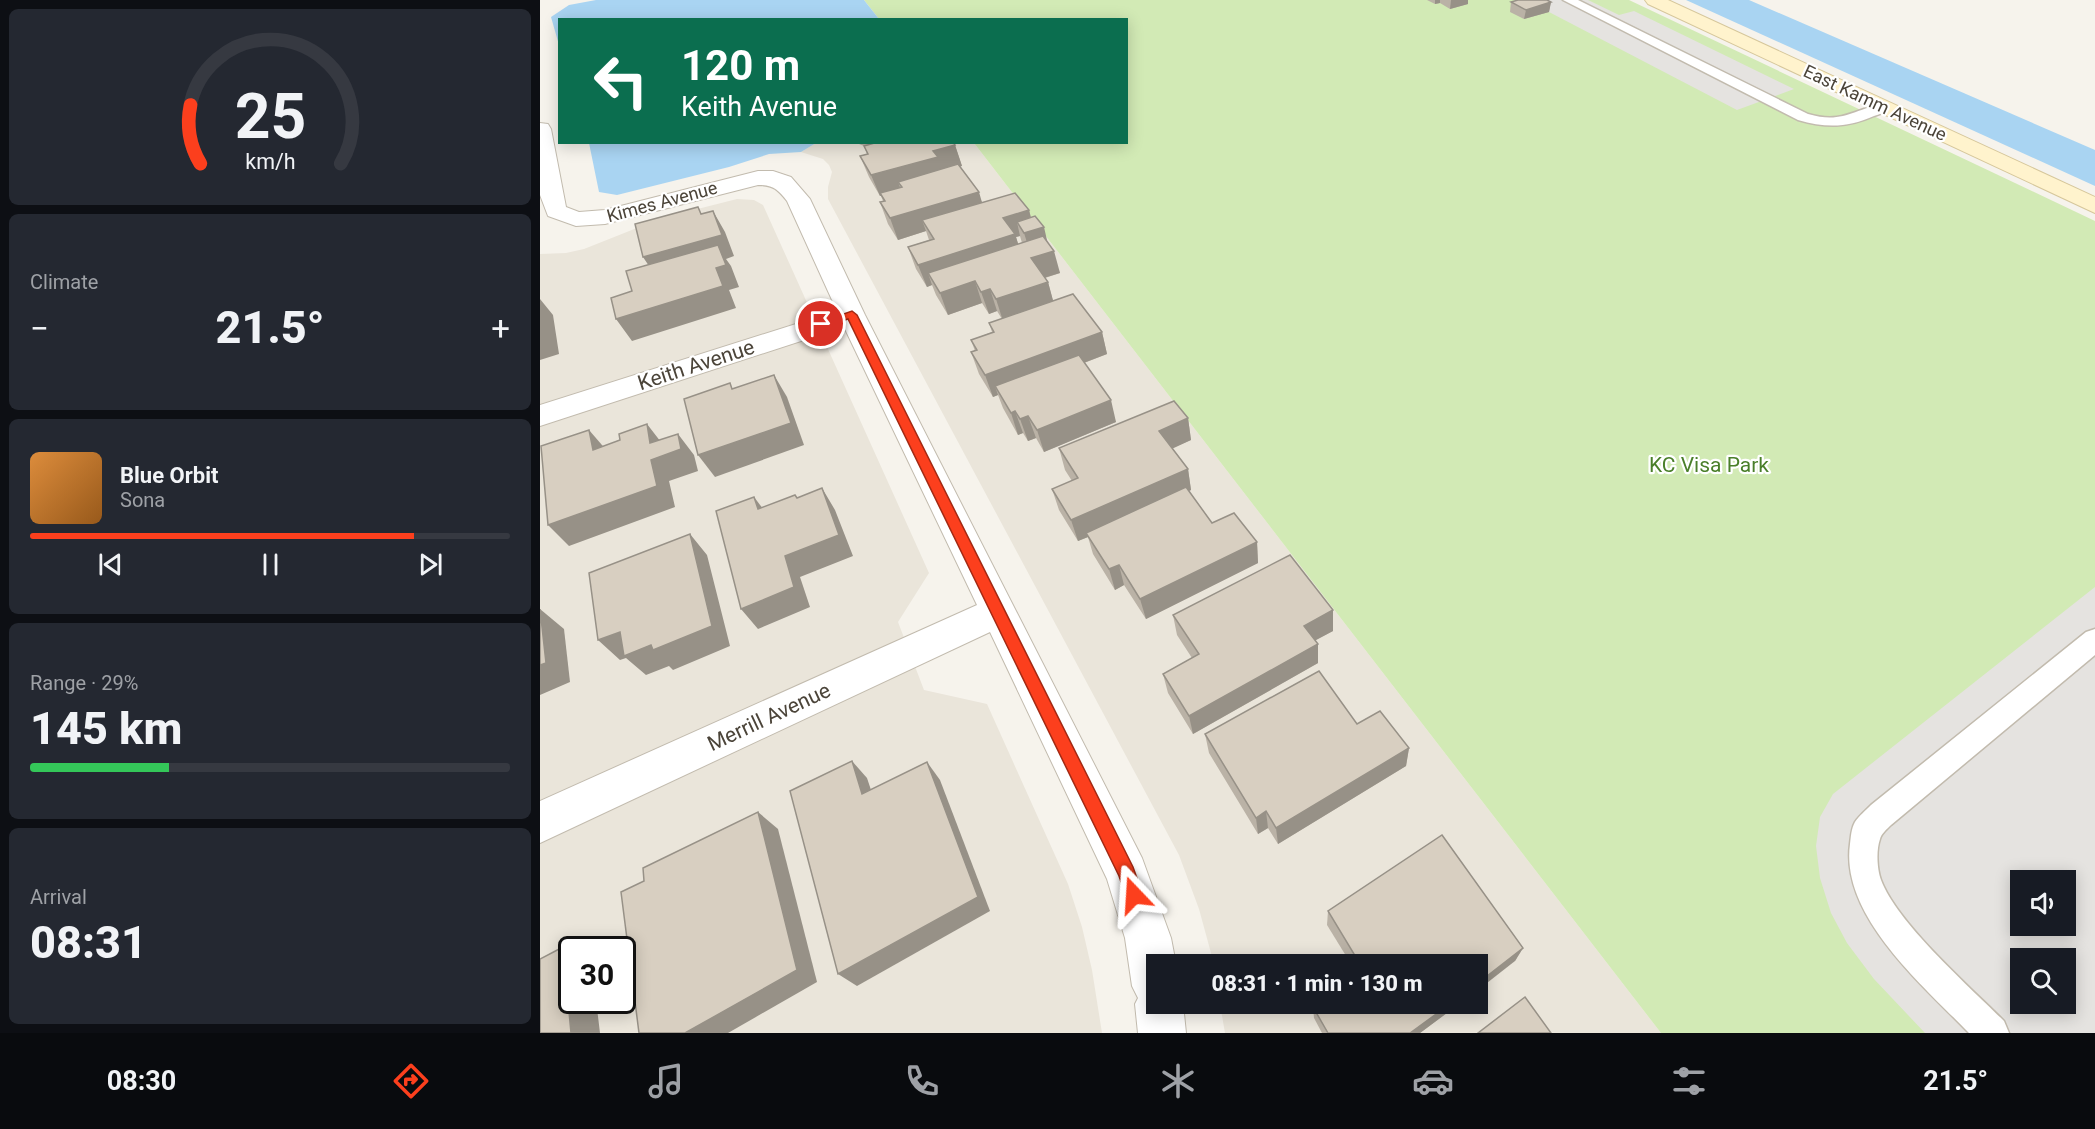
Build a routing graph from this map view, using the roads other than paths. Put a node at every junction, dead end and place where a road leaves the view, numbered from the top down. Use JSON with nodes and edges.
{"nodes":[{"id":1,"x":1569,"y":0,"type":"edge"},
{"id":2,"x":1654,"y":0,"type":"edge"},
{"id":3,"x":1884,"y":107,"type":"junction"},
{"id":4,"x":540,"y":129,"type":"edge"},
{"id":5,"x":2095,"y":206,"type":"edge"},
{"id":6,"x":852,"y":315,"type":"junction"},
{"id":7,"x":540,"y":416,"type":"edge"},
{"id":8,"x":998,"y":612,"type":"junction"},
{"id":9,"x":2095,"y":640,"type":"edge"},
{"id":10,"x":540,"y":822,"type":"edge"},
{"id":11,"x":1151,"y":954,"type":"edge"},
{"id":12,"x":1161,"y":1014,"type":"edge"},
{"id":13,"x":1162,"y":1033,"type":"edge"},
{"id":14,"x":1992,"y":1033,"type":"edge"}],
"edges":[{"from":1,"to":3,"type":"lane"},
{"from":2,"to":3,"type":"street","name":"East Kamm Avenue"},
{"from":3,"to":5,"type":"street","name":"East Kamm Avenue"},
{"from":4,"to":6,"type":"street","name":"Kimes Avenue"},
{"from":6,"to":7,"type":"street","name":"Keith Avenue"},
{"from":6,"to":8,"type":"street"},
{"from":8,"to":10,"type":"street","name":"Merrill Avenue"},
{"from":8,"to":11,"type":"street"},
{"from":9,"to":14,"type":"lane"},
{"from":12,"to":13,"type":"street"}]}
